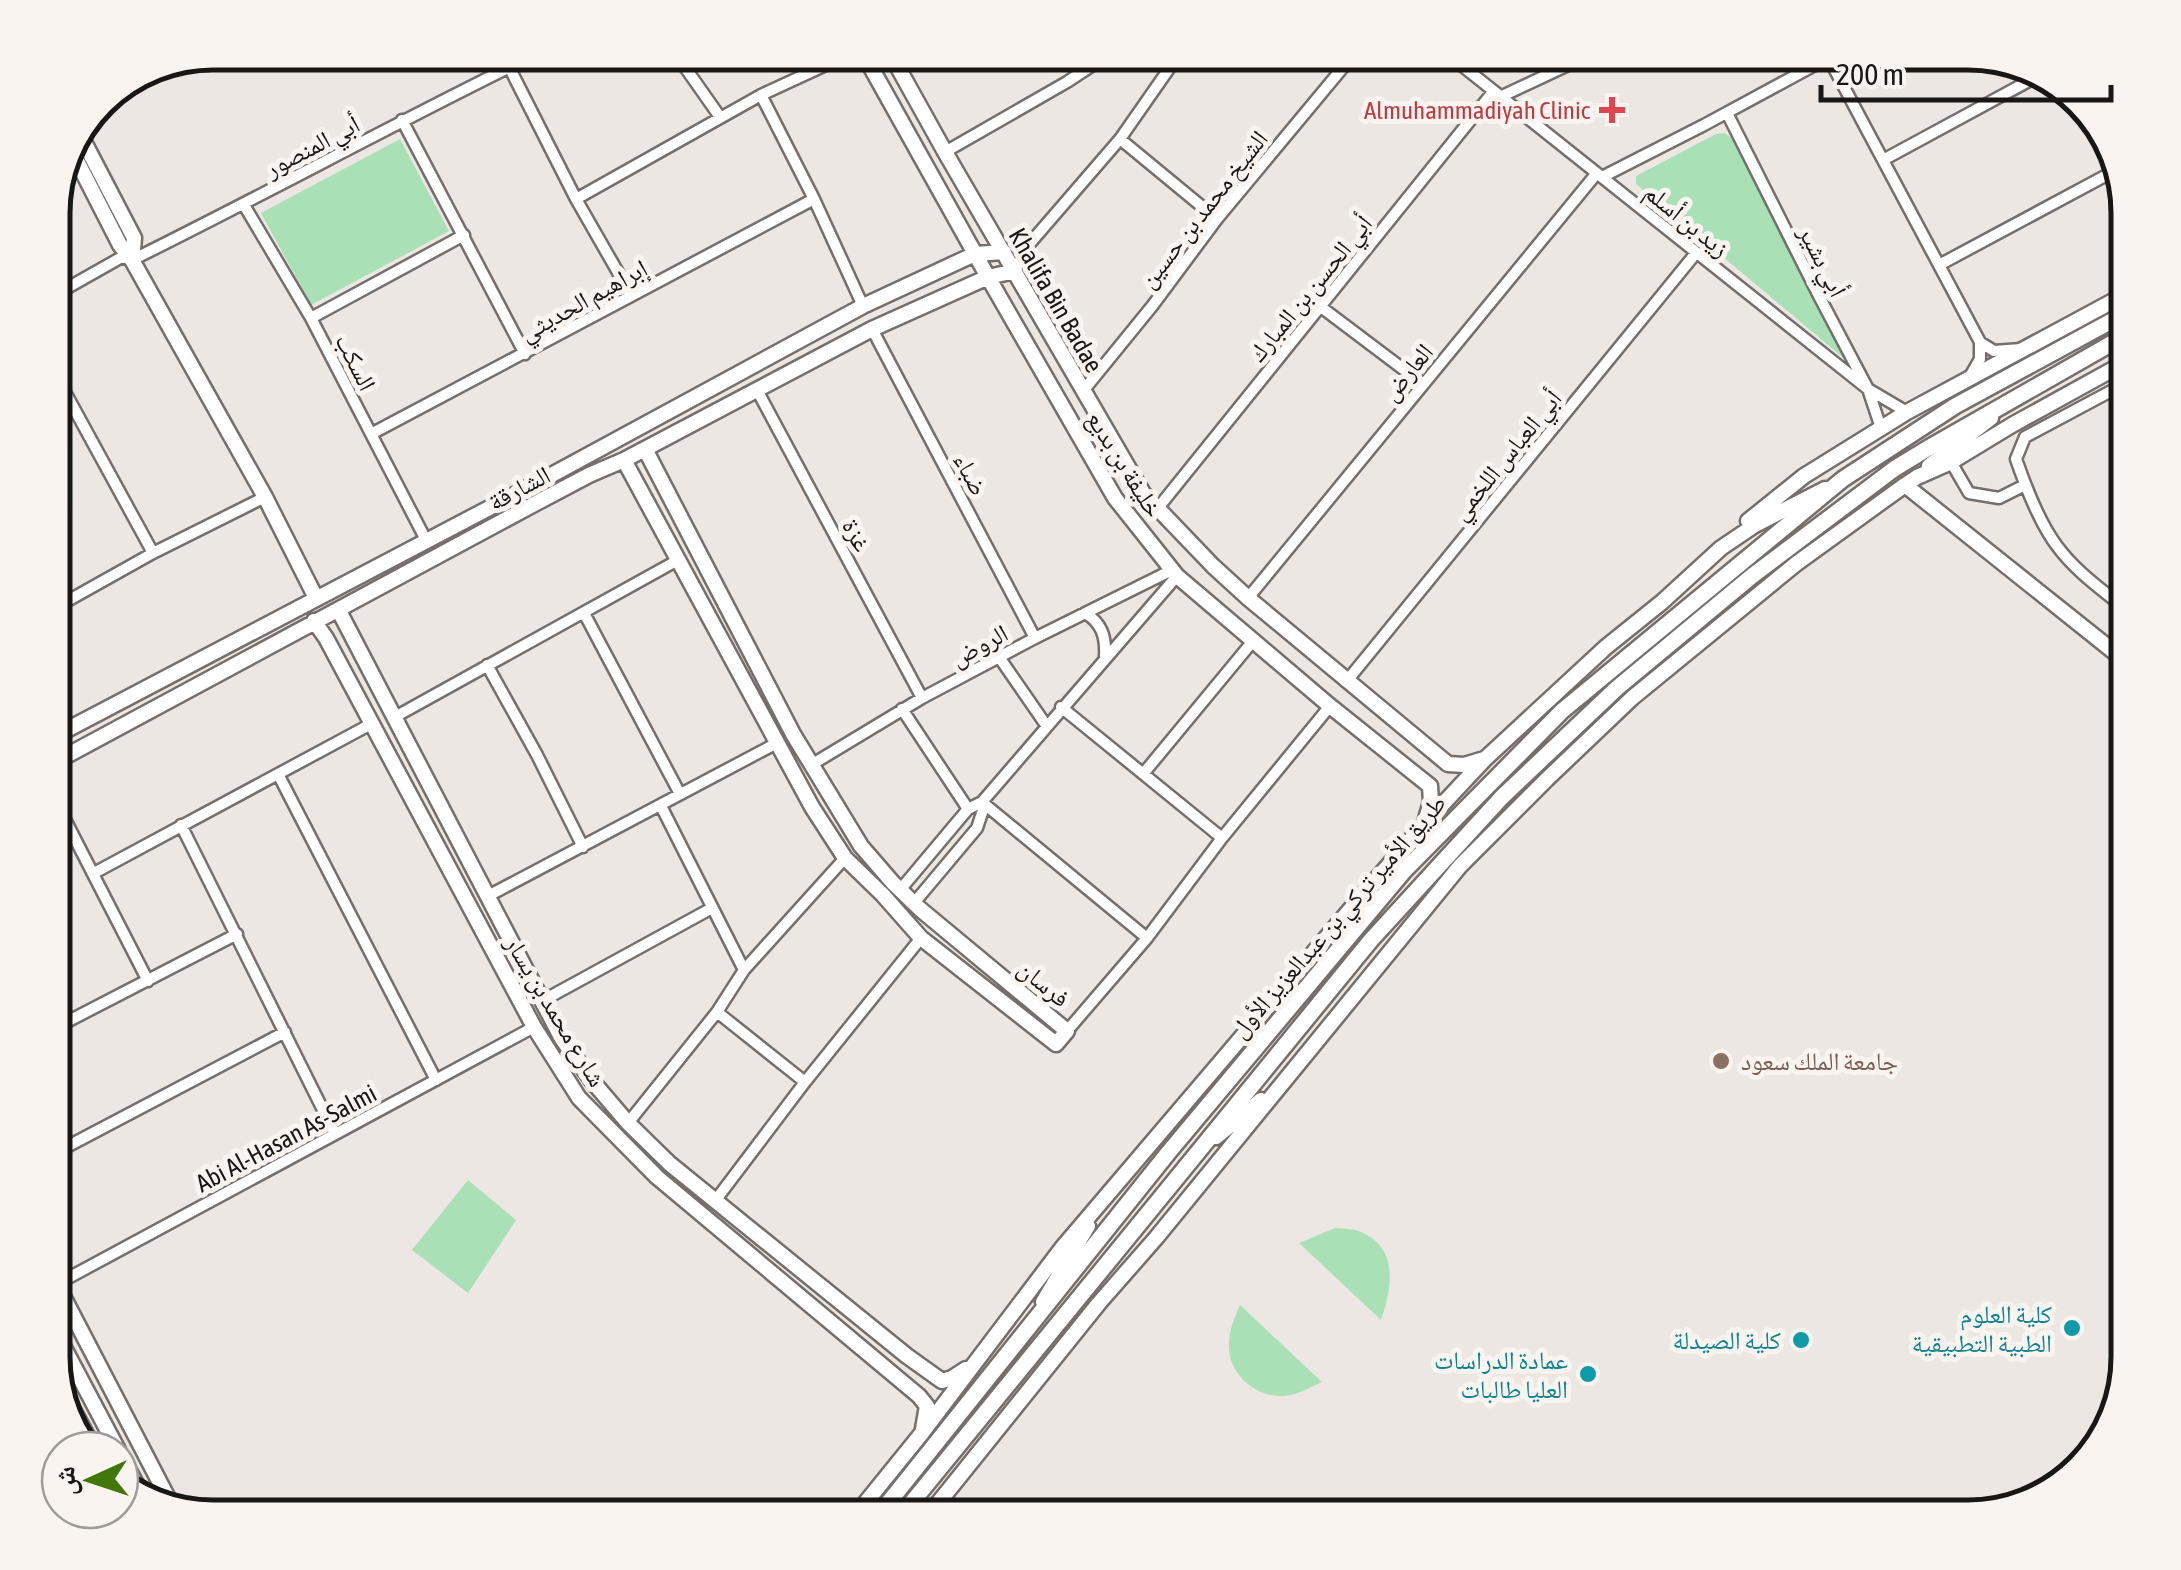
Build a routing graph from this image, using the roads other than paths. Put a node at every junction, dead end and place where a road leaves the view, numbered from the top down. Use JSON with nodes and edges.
{"nodes":[{"id":1,"x":504,"y":70,"type":"edge"},
{"id":2,"x":512,"y":70,"type":"edge"},
{"id":3,"x":687,"y":70,"type":"edge"},
{"id":4,"x":813,"y":70,"type":"edge"},
{"id":5,"x":873,"y":70,"type":"edge"},
{"id":6,"x":900,"y":70,"type":"edge"},
{"id":7,"x":1085,"y":70,"type":"edge"},
{"id":8,"x":1165,"y":70,"type":"edge"},
{"id":9,"x":1341,"y":70,"type":"edge"},
{"id":10,"x":1468,"y":70,"type":"edge"},
{"id":11,"x":1547,"y":70,"type":"edge"},
{"id":12,"x":1805,"y":70,"type":"edge"},
{"id":13,"x":1839,"y":70,"type":"edge"},
{"id":14,"x":2025,"y":83,"type":"edge"},
{"id":15,"x":1497,"y":94,"type":"junction"},
{"id":16,"x":760,"y":95,"type":"junction"},
{"id":17,"x":1726,"y":113,"type":"junction"},
{"id":18,"x":720,"y":117,"type":"junction"},
{"id":19,"x":402,"y":120,"type":"junction"},
{"id":20,"x":1120,"y":139,"type":"junction"},
{"id":21,"x":87,"y":146,"type":"edge"},
{"id":22,"x":945,"y":152,"type":"junction"},
{"id":23,"x":1883,"y":160,"type":"junction"},
{"id":24,"x":79,"y":165,"type":"edge"},
{"id":25,"x":1600,"y":175,"type":"junction"},
{"id":26,"x":2105,"y":176,"type":"edge"},
{"id":27,"x":576,"y":199,"type":"junction"},
{"id":28,"x":814,"y":199,"type":"junction"},
{"id":29,"x":244,"y":205,"type":"junction"},
{"id":30,"x":1218,"y":219,"type":"junction"},
{"id":31,"x":464,"y":235,"type":"junction"},
{"id":32,"x":1025,"y":249,"type":"junction"},
{"id":33,"x":1004,"y":252,"type":"junction"},
{"id":34,"x":1696,"y":253,"type":"junction"},
{"id":35,"x":974,"y":254,"type":"junction"},
{"id":36,"x":132,"y":260,"type":"junction"},
{"id":37,"x":1939,"y":265,"type":"junction"},
{"id":38,"x":1015,"y":271,"type":"junction"},
{"id":39,"x":988,"y":278,"type":"junction"},
{"id":40,"x":70,"y":286,"type":"edge"},
{"id":41,"x":631,"y":295,"type":"junction"},
{"id":42,"x":2111,"y":302,"type":"edge"},
{"id":43,"x":863,"y":306,"type":"junction"},
{"id":44,"x":1320,"y":307,"type":"junction"},
{"id":45,"x":311,"y":318,"type":"junction"},
{"id":46,"x":2111,"y":321,"type":"edge"},
{"id":47,"x":872,"y":329,"type":"junction"},
{"id":48,"x":1980,"y":342,"type":"junction"},
{"id":49,"x":2111,"y":343,"type":"edge"},
{"id":50,"x":2028,"y":348,"type":"junction"},
{"id":51,"x":524,"y":354,"type":"junction"},
{"id":52,"x":2111,"y":370,"type":"edge"},
{"id":53,"x":1968,"y":380,"type":"junction"},
{"id":54,"x":2040,"y":383,"type":"junction"},
{"id":55,"x":1423,"y":384,"type":"junction"},
{"id":56,"x":1868,"y":389,"type":"junction"},
{"id":57,"x":757,"y":390,"type":"junction"},
{"id":58,"x":1083,"y":391,"type":"junction"},
{"id":59,"x":2111,"y":391,"type":"edge"},
{"id":60,"x":70,"y":401,"type":"edge"},
{"id":61,"x":1907,"y":412,"type":"junction"},
{"id":62,"x":1881,"y":428,"type":"junction"},
{"id":63,"x":371,"y":434,"type":"junction"},
{"id":64,"x":645,"y":449,"type":"junction"},
{"id":65,"x":624,"y":460,"type":"junction"},
{"id":66,"x":1951,"y":462,"type":"junction"},
{"id":67,"x":1843,"y":479,"type":"junction"},
{"id":68,"x":1911,"y":481,"type":"junction"},
{"id":69,"x":535,"y":484,"type":"junction"},
{"id":70,"x":2026,"y":485,"type":"junction"},
{"id":71,"x":265,"y":498,"type":"junction"},
{"id":72,"x":543,"y":500,"type":"junction"},
{"id":73,"x":1158,"y":508,"type":"junction"},
{"id":74,"x":426,"y":540,"type":"junction"},
{"id":75,"x":1721,"y":548,"type":"junction"},
{"id":76,"x":153,"y":553,"type":"junction"},
{"id":77,"x":678,"y":560,"type":"junction"},
{"id":78,"x":1175,"y":573,"type":"junction"},
{"id":79,"x":316,"y":598,"type":"junction"},
{"id":80,"x":1248,"y":598,"type":"junction"},
{"id":81,"x":2111,"y":598,"type":"edge"},
{"id":82,"x":70,"y":599,"type":"edge"},
{"id":83,"x":339,"y":610,"type":"junction"},
{"id":84,"x":584,"y":613,"type":"junction"},
{"id":85,"x":1085,"y":613,"type":"junction"},
{"id":86,"x":314,"y":622,"type":"junction"},
{"id":87,"x":349,"y":631,"type":"junction"},
{"id":88,"x":326,"y":638,"type":"junction"},
{"id":89,"x":1034,"y":638,"type":"junction"},
{"id":90,"x":1253,"y":641,"type":"junction"},
{"id":91,"x":226,"y":645,"type":"junction"},
{"id":92,"x":2111,"y":649,"type":"edge"},
{"id":93,"x":1000,"y":657,"type":"junction"},
{"id":94,"x":1105,"y":657,"type":"junction"},
{"id":95,"x":236,"y":665,"type":"junction"},
{"id":96,"x":486,"y":665,"type":"junction"},
{"id":97,"x":1346,"y":682,"type":"junction"},
{"id":98,"x":922,"y":698,"type":"junction"},
{"id":99,"x":1330,"y":706,"type":"junction"},
{"id":100,"x":1062,"y":707,"type":"junction"},
{"id":101,"x":902,"y":709,"type":"junction"},
{"id":102,"x":393,"y":718,"type":"junction"},
{"id":103,"x":371,"y":724,"type":"junction"},
{"id":104,"x":1046,"y":725,"type":"junction"},
{"id":105,"x":70,"y":728,"type":"edge"},
{"id":106,"x":1417,"y":738,"type":"junction"},
{"id":107,"x":777,"y":743,"type":"junction"},
{"id":108,"x":70,"y":754,"type":"edge"},
{"id":109,"x":1485,"y":759,"type":"junction"},
{"id":110,"x":1403,"y":764,"type":"junction"},
{"id":111,"x":811,"y":765,"type":"junction"},
{"id":112,"x":278,"y":774,"type":"junction"},
{"id":113,"x":1143,"y":774,"type":"junction"},
{"id":114,"x":680,"y":794,"type":"junction"},
{"id":115,"x":982,"y":802,"type":"junction"},
{"id":116,"x":661,"y":806,"type":"junction"},
{"id":117,"x":968,"y":809,"type":"junction"},
{"id":118,"x":1426,"y":822,"type":"junction"},
{"id":119,"x":181,"y":825,"type":"junction"},
{"id":120,"x":70,"y":828,"type":"edge"},
{"id":121,"x":1222,"y":838,"type":"junction"},
{"id":122,"x":583,"y":847,"type":"junction"},
{"id":123,"x":845,"y":858,"type":"junction"},
{"id":124,"x":94,"y":873,"type":"junction"},
{"id":125,"x":488,"y":896,"type":"junction"},
{"id":126,"x":907,"y":896,"type":"junction"},
{"id":127,"x":892,"y":906,"type":"junction"},
{"id":128,"x":712,"y":908,"type":"junction"},
{"id":129,"x":237,"y":934,"type":"junction"},
{"id":130,"x":921,"y":938,"type":"junction"},
{"id":131,"x":1147,"y":938,"type":"junction"},
{"id":132,"x":744,"y":970,"type":"junction"},
{"id":133,"x":148,"y":981,"type":"junction"},
{"id":134,"x":542,"y":1001,"type":"junction"},
{"id":135,"x":717,"y":1012,"type":"junction"},
{"id":136,"x":70,"y":1021,"type":"edge"},
{"id":137,"x":534,"y":1027,"type":"junction"},
{"id":138,"x":1066,"y":1031,"type":"junction"},
{"id":139,"x":285,"y":1032,"type":"junction"},
{"id":140,"x":436,"y":1080,"type":"junction"},
{"id":141,"x":805,"y":1082,"type":"junction"},
{"id":142,"x":1274,"y":1092,"type":"junction"},
{"id":143,"x":628,"y":1123,"type":"junction"},
{"id":144,"x":335,"y":1134,"type":"junction"},
{"id":145,"x":70,"y":1145,"type":"edge"},
{"id":146,"x":1192,"y":1157,"type":"junction"},
{"id":147,"x":714,"y":1201,"type":"junction"},
{"id":148,"x":1097,"y":1207,"type":"junction"},
{"id":149,"x":70,"y":1272,"type":"edge"},
{"id":150,"x":70,"y":1309,"type":"edge"},
{"id":151,"x":1034,"y":1320,"type":"junction"},
{"id":152,"x":907,"y":1356,"type":"junction"},
{"id":153,"x":70,"y":1360,"type":"edge"},
{"id":154,"x":70,"y":1361,"type":"edge"},
{"id":155,"x":975,"y":1363,"type":"junction"},
{"id":156,"x":72,"y":1365,"type":"junction"},
{"id":157,"x":894,"y":1377,"type":"junction"},
{"id":158,"x":107,"y":1430,"type":"edge"},
{"id":159,"x":922,"y":1433,"type":"junction"},
{"id":160,"x":164,"y":1491,"type":"edge"},
{"id":161,"x":868,"y":1500,"type":"edge"},
{"id":162,"x":891,"y":1500,"type":"edge"},
{"id":163,"x":915,"y":1500,"type":"edge"},
{"id":164,"x":941,"y":1500,"type":"edge"}],
"edges":[{"from":1,"to":19,"type":"street","name":"أبي المنصور"},
{"from":2,"to":27,"type":"street"},
{"from":3,"to":18,"type":"street"},
{"from":4,"to":16,"type":"street"},
{"from":5,"to":35,"type":"street","name":"خليفة بن بديع"},
{"from":6,"to":22,"type":"street","name":"Khalifa Bin Badae"},
{"from":7,"to":22,"type":"street"},
{"from":8,"to":20,"type":"street"},
{"from":9,"to":30,"type":"street","name":"الشيخ محمد بن حسين"},
{"from":10,"to":15,"type":"street","name":"زيد بن أسلم"},
{"from":11,"to":15,"type":"street"},
{"from":12,"to":17,"type":"street"},
{"from":13,"to":23,"type":"street"},
{"from":14,"to":23,"type":"street"},
{"from":15,"to":25,"type":"street","name":"زيد بن أسلم"},
{"from":15,"to":44,"type":"street","name":"أبي الحسن بن المبارك"},
{"from":16,"to":18,"type":"street"},
{"from":16,"to":28,"type":"street"},
{"from":17,"to":25,"type":"street"},
{"from":17,"to":56,"type":"street","name":"أبي بشير"},
{"from":18,"to":27,"type":"street"},
{"from":19,"to":29,"type":"street","name":"أبي المنصور"},
{"from":19,"to":31,"type":"street"},
{"from":20,"to":30,"type":"street"},
{"from":20,"to":32,"type":"street"},
{"from":21,"to":36,"type":"street"},
{"from":22,"to":33,"type":"street","name":"Khalifa Bin Badae"},
{"from":23,"to":37,"type":"street"},
{"from":24,"to":36,"type":"street"},
{"from":25,"to":34,"type":"street","name":"زيد بن أسلم"},
{"from":25,"to":55,"type":"street","name":"العارض"},
{"from":26,"to":37,"type":"street"},
{"from":27,"to":41,"type":"street"},
{"from":28,"to":41,"type":"street","name":"إبراهيم الحديثي"},
{"from":28,"to":43,"type":"street"},
{"from":29,"to":36,"type":"street","name":"أبي المنصور"},
{"from":29,"to":45,"type":"street","name":"السكب"},
{"from":30,"to":58,"type":"street","name":"الشيخ محمد بن حسين"},
{"from":31,"to":45,"type":"street"},
{"from":31,"to":51,"type":"street"},
{"from":32,"to":33,"type":"street"},
{"from":32,"to":38,"type":"street"},
{"from":33,"to":35,"type":"street","name":"الشارقة"},
{"from":33,"to":38,"type":"street","name":"Khalifa Bin Badae"},
{"from":34,"to":56,"type":"street","name":"زيد بن أسلم"},
{"from":34,"to":97,"type":"street","name":"أبي العباس اللخمي"},
{"from":35,"to":39,"type":"street","name":"خليفة بن بديع"},
{"from":35,"to":43,"type":"street","name":"الشارقة"},
{"from":36,"to":40,"type":"street","name":"أبي المنصور"},
{"from":36,"to":71,"type":"street"},
{"from":37,"to":48,"type":"street"},
{"from":38,"to":39,"type":"street","name":"الشارقة"},
{"from":38,"to":58,"type":"street","name":"Khalifa Bin Badae"},
{"from":39,"to":47,"type":"street","name":"الشارقة"},
{"from":39,"to":78,"type":"street","name":"خليفة بن بديع"},
{"from":41,"to":51,"type":"street","name":"إبراهيم الحديثي"},
{"from":42,"to":50,"type":"street"},
{"from":43,"to":69,"type":"street","name":"الشارقة"},
{"from":44,"to":55,"type":"street"},
{"from":44,"to":73,"type":"street","name":"أبي الحسن بن المبارك"},
{"from":45,"to":63,"type":"street","name":"السكب"},
{"from":46,"to":67,"type":"main road","name":"طريق الأمير تركي بن عبدالعزيز الأول"},
{"from":47,"to":57,"type":"street","name":"الشارقة"},
{"from":47,"to":89,"type":"street","name":"ضباء"},
{"from":48,"to":50,"type":"street"},
{"from":48,"to":53,"type":"street"},
{"from":49,"to":54,"type":"main road","name":"طريق الأمير تركي بن عبدالعزيز الأول"},
{"from":50,"to":53,"type":"street"},
{"from":51,"to":63,"type":"street","name":"إبراهيم الحديثي"},
{"from":52,"to":66,"type":"street"},
{"from":53,"to":61,"type":"street"},
{"from":54,"to":68,"type":"street"},
{"from":54,"to":146,"type":"main road","name":"طريق الأمير تركي بن عبدالعزيز الأول"},
{"from":55,"to":80,"type":"street","name":"العارض"},
{"from":56,"to":61,"type":"street","name":"زيد بن أسلم"},
{"from":56,"to":62,"type":"street","name":"أبي بشير"},
{"from":57,"to":64,"type":"street","name":"الشارقة"},
{"from":57,"to":98,"type":"street","name":"غزة"},
{"from":58,"to":73,"type":"street","name":"Khalifa Bin Badae"},
{"from":59,"to":70,"type":"street"},
{"from":60,"to":76,"type":"street"},
{"from":61,"to":62,"type":"street"},
{"from":62,"to":75,"type":"street"},
{"from":63,"to":74,"type":"street","name":"السكب"},
{"from":64,"to":65,"type":"street","name":"الشارقة"},
{"from":64,"to":111,"type":"street","name":"فرسان"},
{"from":65,"to":72,"type":"street","name":"الشارقة"},
{"from":65,"to":77,"type":"street","name":"فرسان"},
{"from":66,"to":68,"type":"street"},
{"from":66,"to":70,"type":"street"},
{"from":67,"to":75,"type":"street"},
{"from":67,"to":151,"type":"main road","name":"طريق الأمير تركي بن عبدالعزيز الأول"},
{"from":68,"to":92,"type":"street"},
{"from":68,"to":142,"type":"street"},
{"from":69,"to":72,"type":"street"},
{"from":69,"to":74,"type":"street","name":"الشارقة"},
{"from":70,"to":81,"type":"street"},
{"from":71,"to":76,"type":"street"},
{"from":71,"to":79,"type":"street"},
{"from":72,"to":83,"type":"street","name":"الشارقة"},
{"from":73,"to":80,"type":"street","name":"Khalifa Bin Badae"},
{"from":74,"to":79,"type":"street","name":"الشارقة"},
{"from":75,"to":109,"type":"street"},
{"from":76,"to":82,"type":"street"},
{"from":77,"to":84,"type":"street"},
{"from":77,"to":107,"type":"street","name":"فرسان"},
{"from":78,"to":85,"type":"street","name":"الروض"},
{"from":78,"to":90,"type":"street","name":"خليفة بن بديع"},
{"from":78,"to":94,"type":"street"},
{"from":79,"to":91,"type":"street","name":"الشارقة"},
{"from":80,"to":97,"type":"street","name":"Khalifa Bin Badae"},
{"from":83,"to":86,"type":"street","name":"الشارقة"},
{"from":83,"to":87,"type":"street","name":"شارع محمد بن يسار"},
{"from":84,"to":96,"type":"street"},
{"from":84,"to":114,"type":"street"},
{"from":85,"to":89,"type":"street","name":"الروض"},
{"from":85,"to":94,"type":"street"},
{"from":86,"to":88,"type":"street","name":"شارع محمد بن يسار"},
{"from":86,"to":95,"type":"street","name":"الشارقة"},
{"from":87,"to":88,"type":"street"},
{"from":87,"to":102,"type":"street","name":"شارع محمد بن يسار"},
{"from":88,"to":103,"type":"street","name":"شارع محمد بن يسار"},
{"from":89,"to":93,"type":"street","name":"الروض"},
{"from":90,"to":99,"type":"street","name":"خليفة بن بديع"},
{"from":90,"to":113,"type":"street"},
{"from":91,"to":95,"type":"street"},
{"from":91,"to":105,"type":"street","name":"الشارقة"},
{"from":93,"to":98,"type":"street","name":"الروض"},
{"from":93,"to":104,"type":"street"},
{"from":94,"to":100,"type":"street"},
{"from":95,"to":108,"type":"street","name":"الشارقة"},
{"from":96,"to":102,"type":"street"},
{"from":96,"to":122,"type":"street"},
{"from":97,"to":106,"type":"street","name":"Khalifa Bin Badae"},
{"from":98,"to":101,"type":"street","name":"الروض"},
{"from":99,"to":110,"type":"street","name":"خليفة بن بديع"},
{"from":99,"to":121,"type":"street"},
{"from":100,"to":104,"type":"street"},
{"from":100,"to":113,"type":"street"},
{"from":101,"to":111,"type":"street","name":"الروض"},
{"from":101,"to":117,"type":"street"},
{"from":102,"to":125,"type":"street","name":"شارع محمد بن يسار"},
{"from":103,"to":112,"type":"street"},
{"from":103,"to":137,"type":"street","name":"شارع محمد بن يسار"},
{"from":104,"to":115,"type":"street"},
{"from":106,"to":109,"type":"street","name":"Khalifa Bin Badae"},
{"from":106,"to":110,"type":"street"},
{"from":107,"to":114,"type":"street"},
{"from":107,"to":123,"type":"street","name":"فرسان"},
{"from":109,"to":118,"type":"street"},
{"from":110,"to":118,"type":"street","name":"خليفة بن بديع"},
{"from":111,"to":126,"type":"street","name":"فرسان"},
{"from":112,"to":119,"type":"street"},
{"from":112,"to":140,"type":"street"},
{"from":113,"to":121,"type":"street"},
{"from":114,"to":116,"type":"street"},
{"from":115,"to":117,"type":"street"},
{"from":115,"to":126,"type":"street"},
{"from":115,"to":131,"type":"street"},
{"from":116,"to":122,"type":"street"},
{"from":116,"to":128,"type":"street"},
{"from":117,"to":126,"type":"street"},
{"from":118,"to":148,"type":"street"},
{"from":119,"to":124,"type":"street"},
{"from":119,"to":129,"type":"street"},
{"from":120,"to":124,"type":"street"},
{"from":121,"to":131,"type":"street"},
{"from":122,"to":125,"type":"street"},
{"from":123,"to":127,"type":"street","name":"فرسان"},
{"from":123,"to":132,"type":"street"},
{"from":124,"to":133,"type":"street"},
{"from":125,"to":134,"type":"street","name":"شارع محمد بن يسار"},
{"from":126,"to":127,"type":"street"},
{"from":126,"to":138,"type":"street","name":"فرسان"},
{"from":127,"to":130,"type":"street","name":"فرسان"},
{"from":128,"to":132,"type":"street"},
{"from":128,"to":134,"type":"street"},
{"from":129,"to":133,"type":"street"},
{"from":129,"to":139,"type":"street"},
{"from":130,"to":138,"type":"street","name":"فرسان"},
{"from":130,"to":141,"type":"street"},
{"from":131,"to":138,"type":"street"},
{"from":132,"to":135,"type":"street"},
{"from":133,"to":136,"type":"street"},
{"from":134,"to":143,"type":"street","name":"شارع محمد بن يسار"},
{"from":135,"to":141,"type":"street"},
{"from":135,"to":143,"type":"street"},
{"from":137,"to":140,"type":"street","name":"Abi Al-Hasan As-Salmi"},
{"from":137,"to":157,"type":"street","name":"شارع محمد بن يسار"},
{"from":139,"to":144,"type":"street"},
{"from":139,"to":145,"type":"street"},
{"from":140,"to":144,"type":"street","name":"Abi Al-Hasan As-Salmi"},
{"from":141,"to":147,"type":"street"},
{"from":142,"to":146,"type":"street"},
{"from":142,"to":164,"type":"street"},
{"from":143,"to":147,"type":"street","name":"شارع محمد بن يسار"},
{"from":144,"to":149,"type":"street","name":"Abi Al-Hasan As-Salmi"},
{"from":146,"to":163,"type":"main road","name":"طريق الأمير تركي بن عبدالعزيز الأول"},
{"from":147,"to":152,"type":"street","name":"شارع محمد بن يسار"},
{"from":148,"to":151,"type":"street"},
{"from":148,"to":155,"type":"street"},
{"from":150,"to":160,"type":"street"},
{"from":151,"to":162,"type":"main road","name":"طريق الأمير تركي بن عبدالعزيز الأول"},
{"from":152,"to":155,"type":"street","name":"شارع محمد بن يسار"},
{"from":152,"to":157,"type":"street"},
{"from":153,"to":156,"type":"street"},
{"from":154,"to":156,"type":"street"},
{"from":155,"to":159,"type":"street"},
{"from":156,"to":158,"type":"street"},
{"from":157,"to":159,"type":"street","name":"شارع محمد بن يسار"},
{"from":159,"to":161,"type":"street"}]}
